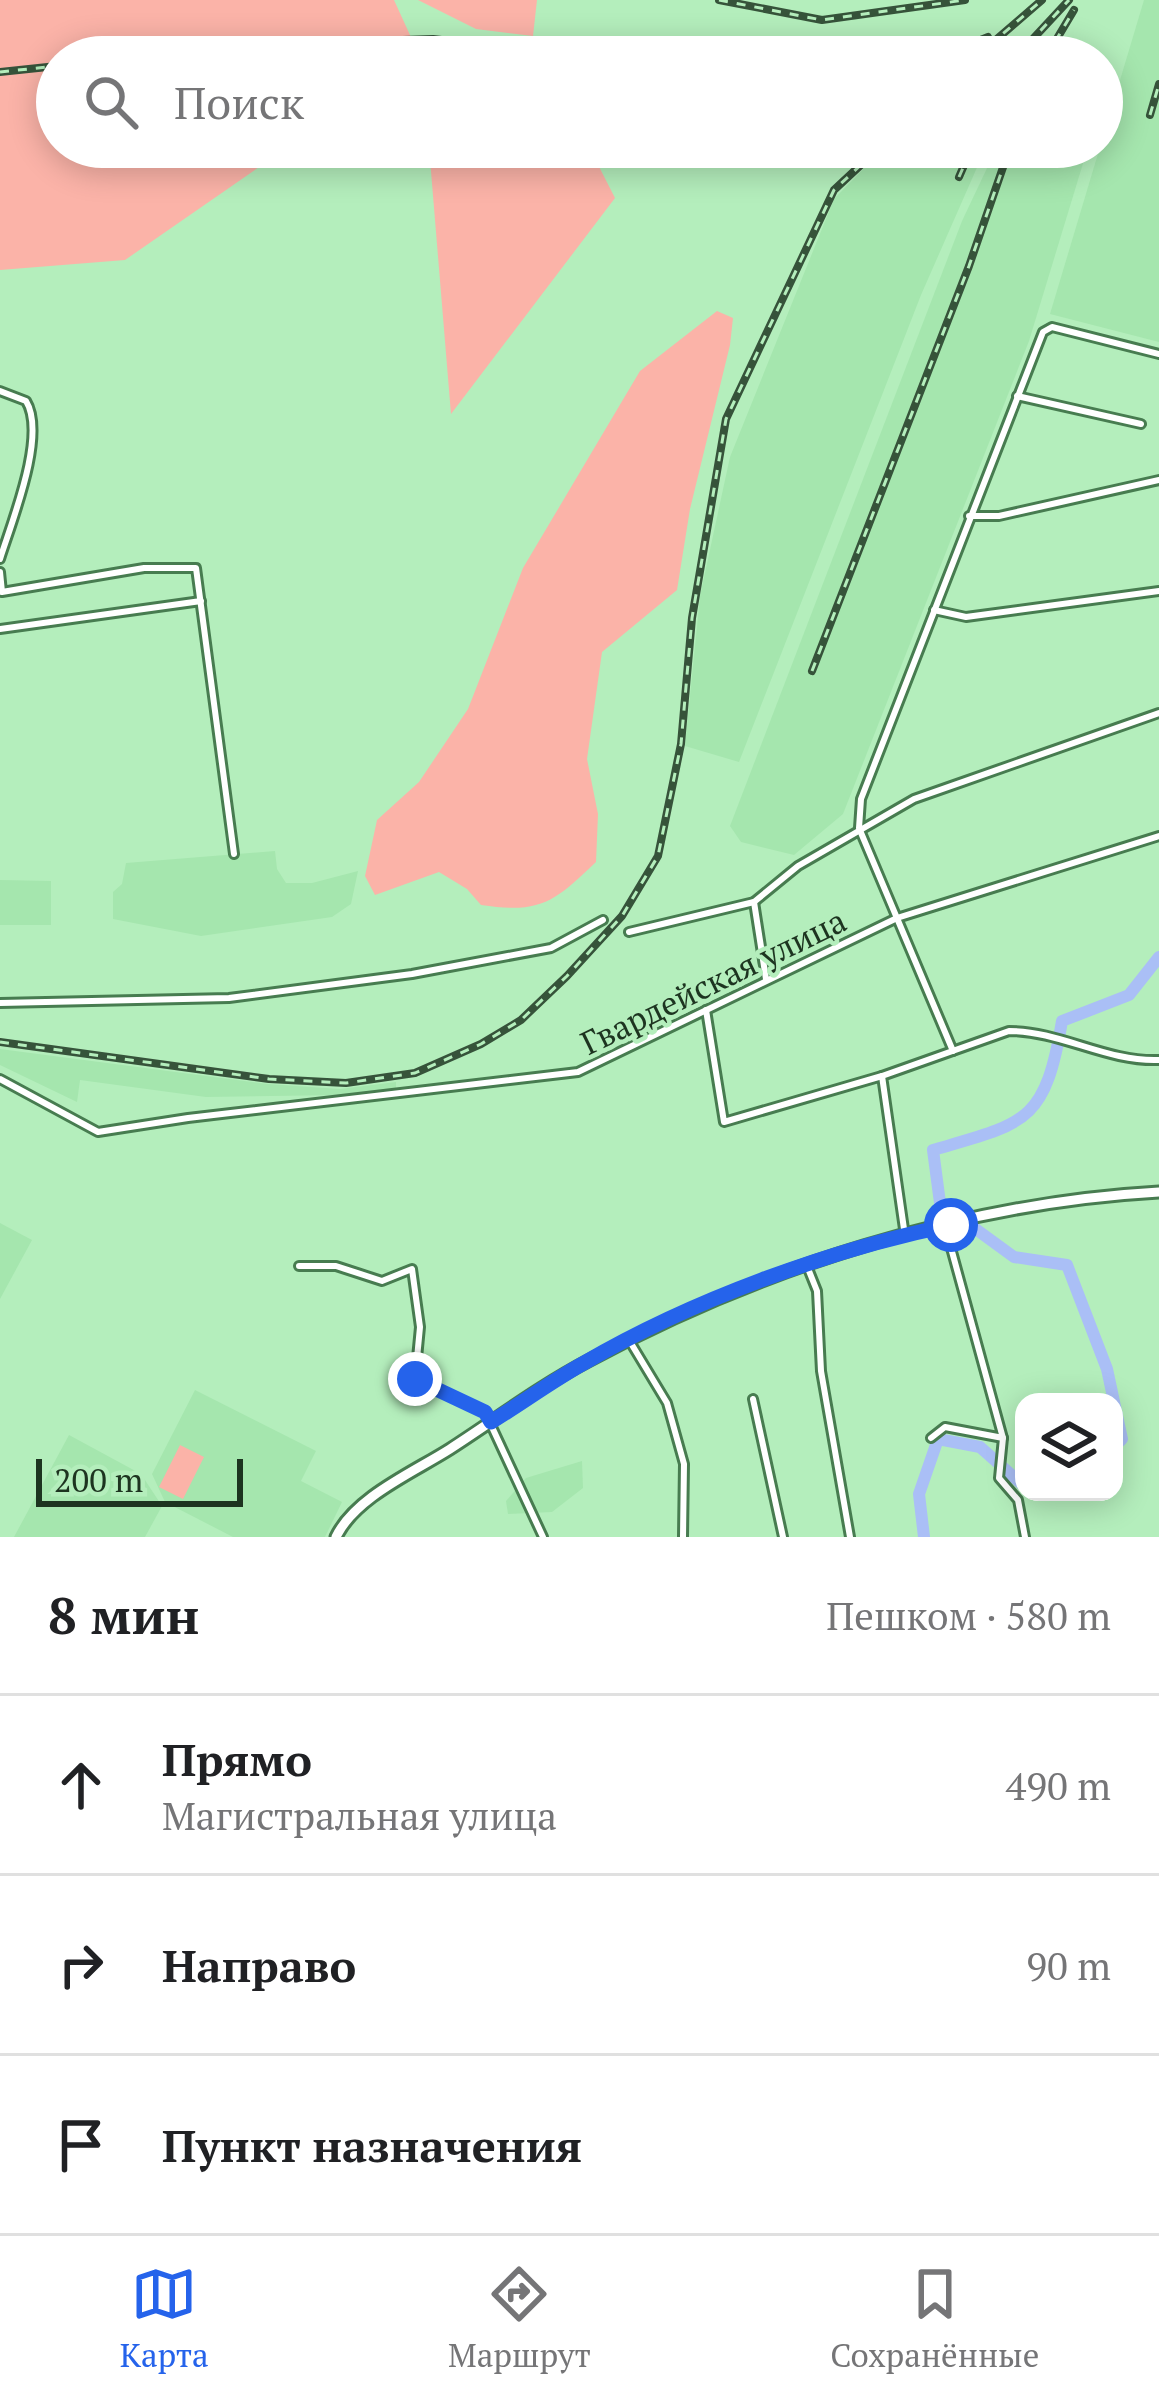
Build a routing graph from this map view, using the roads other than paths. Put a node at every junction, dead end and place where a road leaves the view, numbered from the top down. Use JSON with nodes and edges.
{"nodes":[{"id":1,"x":1159,"y":354,"type":"edge"},
{"id":2,"x":0,"y":392,"type":"edge"},
{"id":3,"x":1017,"y":396,"type":"junction"},
{"id":4,"x":1141,"y":424,"type":"dead end"},
{"id":5,"x":1159,"y":480,"type":"edge"},
{"id":6,"x":969,"y":516,"type":"junction"},
{"id":7,"x":0,"y":559,"type":"edge"},
{"id":8,"x":0,"y":572,"type":"edge"},
{"id":9,"x":1159,"y":591,"type":"edge"},
{"id":10,"x":200,"y":601,"type":"junction"},
{"id":11,"x":934,"y":610,"type":"junction"},
{"id":12,"x":0,"y":629,"type":"edge"},
{"id":13,"x":1159,"y":713,"type":"edge"},
{"id":14,"x":859,"y":828,"type":"junction"},
{"id":15,"x":1159,"y":836,"type":"edge"},
{"id":16,"x":234,"y":854,"type":"dead end"},
{"id":17,"x":754,"y":902,"type":"junction"},
{"id":18,"x":897,"y":918,"type":"junction"},
{"id":19,"x":603,"y":920,"type":"dead end"},
{"id":20,"x":629,"y":932,"type":"dead end"},
{"id":21,"x":766,"y":980,"type":"junction"},
{"id":22,"x":0,"y":1003,"type":"edge"},
{"id":23,"x":706,"y":1009,"type":"junction"},
{"id":24,"x":953,"y":1051,"type":"junction"},
{"id":25,"x":1159,"y":1060,"type":"edge"},
{"id":26,"x":883,"y":1076,"type":"junction"},
{"id":27,"x":0,"y":1079,"type":"edge"},
{"id":28,"x":1159,"y":1192,"type":"edge"},
{"id":29,"x":948,"y":1226,"type":"junction"},
{"id":30,"x":905,"y":1236,"type":"junction"},
{"id":31,"x":805,"y":1262,"type":"junction"},
{"id":32,"x":299,"y":1266,"type":"dead end"},
{"id":33,"x":629,"y":1340,"type":"junction"},
{"id":34,"x":753,"y":1399,"type":"dead end"},
{"id":35,"x":491,"y":1422,"type":"junction"},
{"id":36,"x":931,"y":1438,"type":"dead end"},
{"id":37,"x":1003,"y":1438,"type":"junction"},
{"id":38,"x":336,"y":1537,"type":"edge"},
{"id":39,"x":543,"y":1537,"type":"edge"},
{"id":40,"x":682,"y":1537,"type":"edge"},
{"id":41,"x":783,"y":1537,"type":"edge"},
{"id":42,"x":850,"y":1537,"type":"edge"},
{"id":43,"x":1024,"y":1537,"type":"edge"}],
"edges":[{"from":1,"to":3,"type":"street"},
{"from":2,"to":7,"type":"street"},
{"from":3,"to":4,"type":"street"},
{"from":3,"to":6,"type":"street"},
{"from":5,"to":6,"type":"street"},
{"from":6,"to":11,"type":"street"},
{"from":8,"to":10,"type":"street"},
{"from":9,"to":11,"type":"street"},
{"from":10,"to":12,"type":"street"},
{"from":10,"to":16,"type":"street"},
{"from":11,"to":14,"type":"street"},
{"from":13,"to":14,"type":"street"},
{"from":14,"to":17,"type":"street"},
{"from":14,"to":18,"type":"street"},
{"from":15,"to":18,"type":"street","name":"Гвардейская улица"},
{"from":17,"to":20,"type":"street"},
{"from":17,"to":21,"type":"street"},
{"from":18,"to":21,"type":"street","name":"Гвардейская улица"},
{"from":18,"to":24,"type":"street"},
{"from":19,"to":22,"type":"street"},
{"from":21,"to":23,"type":"street","name":"Гвардейская улица"},
{"from":23,"to":26,"type":"street"},
{"from":23,"to":27,"type":"street","name":"Гвардейская улица"},
{"from":24,"to":25,"type":"street"},
{"from":24,"to":26,"type":"street"},
{"from":26,"to":30,"type":"street"},
{"from":28,"to":29,"type":"main road"},
{"from":29,"to":30,"type":"main road"},
{"from":29,"to":37,"type":"street"},
{"from":30,"to":31,"type":"main road"},
{"from":31,"to":33,"type":"main road"},
{"from":31,"to":42,"type":"street"},
{"from":32,"to":35,"type":"street"},
{"from":33,"to":35,"type":"main road"},
{"from":33,"to":40,"type":"street"},
{"from":34,"to":41,"type":"street"},
{"from":35,"to":38,"type":"main road"},
{"from":35,"to":39,"type":"street"},
{"from":36,"to":37,"type":"street"},
{"from":37,"to":43,"type":"street"}]}
